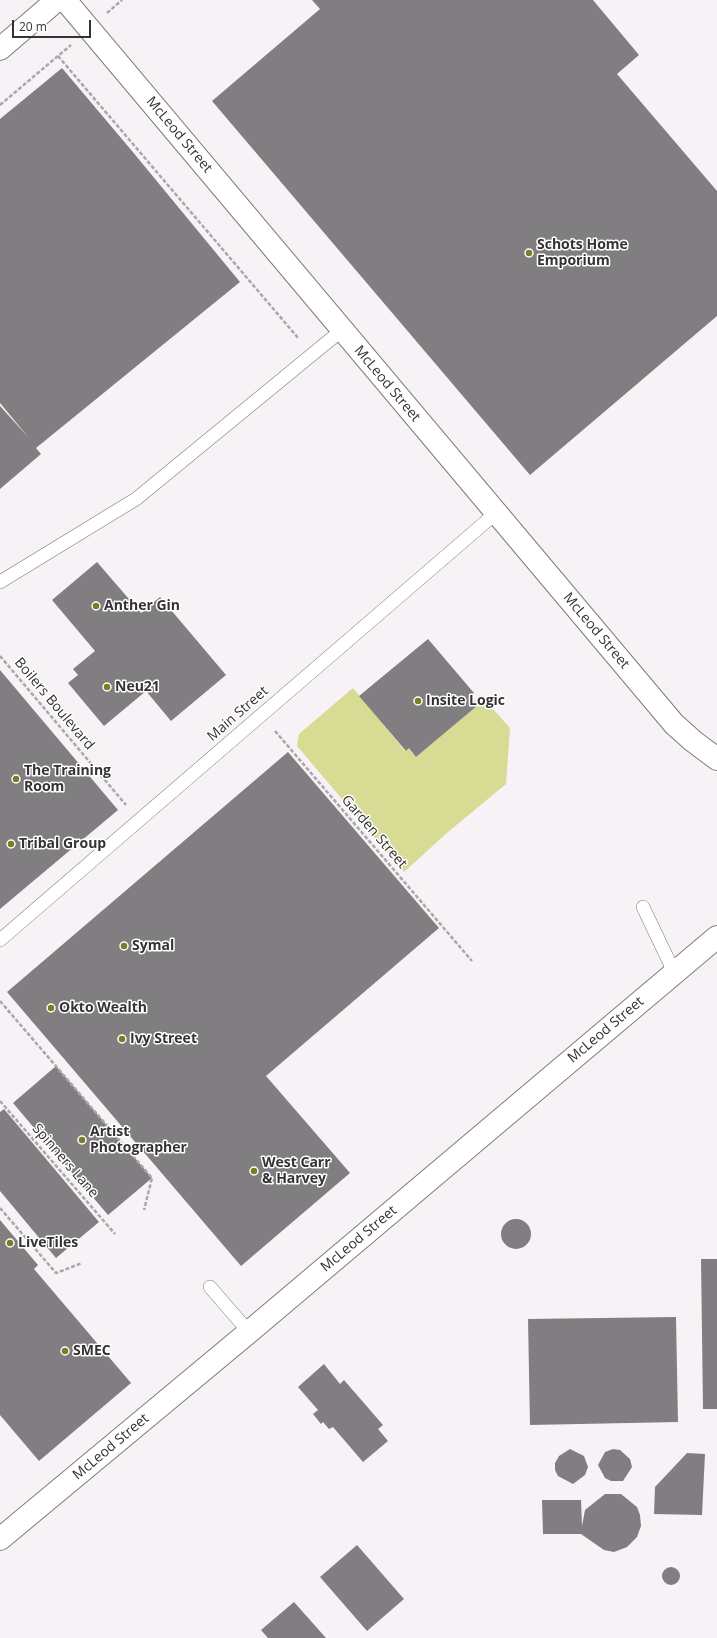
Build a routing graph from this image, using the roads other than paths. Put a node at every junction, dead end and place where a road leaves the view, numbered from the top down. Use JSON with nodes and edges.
{"nodes":[{"id":1,"x":57,"y":0,"type":"edge"},
{"id":2,"x":65,"y":0,"type":"edge"},
{"id":3,"x":0,"y":49,"type":"edge"},
{"id":4,"x":342,"y":330,"type":"junction"},
{"id":5,"x":496,"y":513,"type":"junction"},
{"id":6,"x":0,"y":582,"type":"edge"},
{"id":7,"x":717,"y":759,"type":"edge"},
{"id":8,"x":643,"y":907,"type":"dead end"},
{"id":9,"x":717,"y":937,"type":"edge"},
{"id":10,"x":0,"y":940,"type":"edge"},
{"id":11,"x":674,"y":972,"type":"junction"},
{"id":12,"x":210,"y":1287,"type":"dead end"},
{"id":13,"x":249,"y":1332,"type":"junction"},
{"id":14,"x":0,"y":1539,"type":"edge"}],
"edges":[{"from":1,"to":3,"type":"street"},
{"from":2,"to":4,"type":"street","name":"McLeod Street"},
{"from":4,"to":5,"type":"street","name":"McLeod Street"},
{"from":4,"to":6,"type":"lane"},
{"from":5,"to":7,"type":"street","name":"McLeod Street"},
{"from":5,"to":10,"type":"lane","name":"Main Street"},
{"from":8,"to":11,"type":"lane"},
{"from":9,"to":11,"type":"street","name":"McLeod Street"},
{"from":11,"to":13,"type":"street","name":"McLeod Street"},
{"from":12,"to":13,"type":"lane"},
{"from":13,"to":14,"type":"street","name":"McLeod Street"}]}
